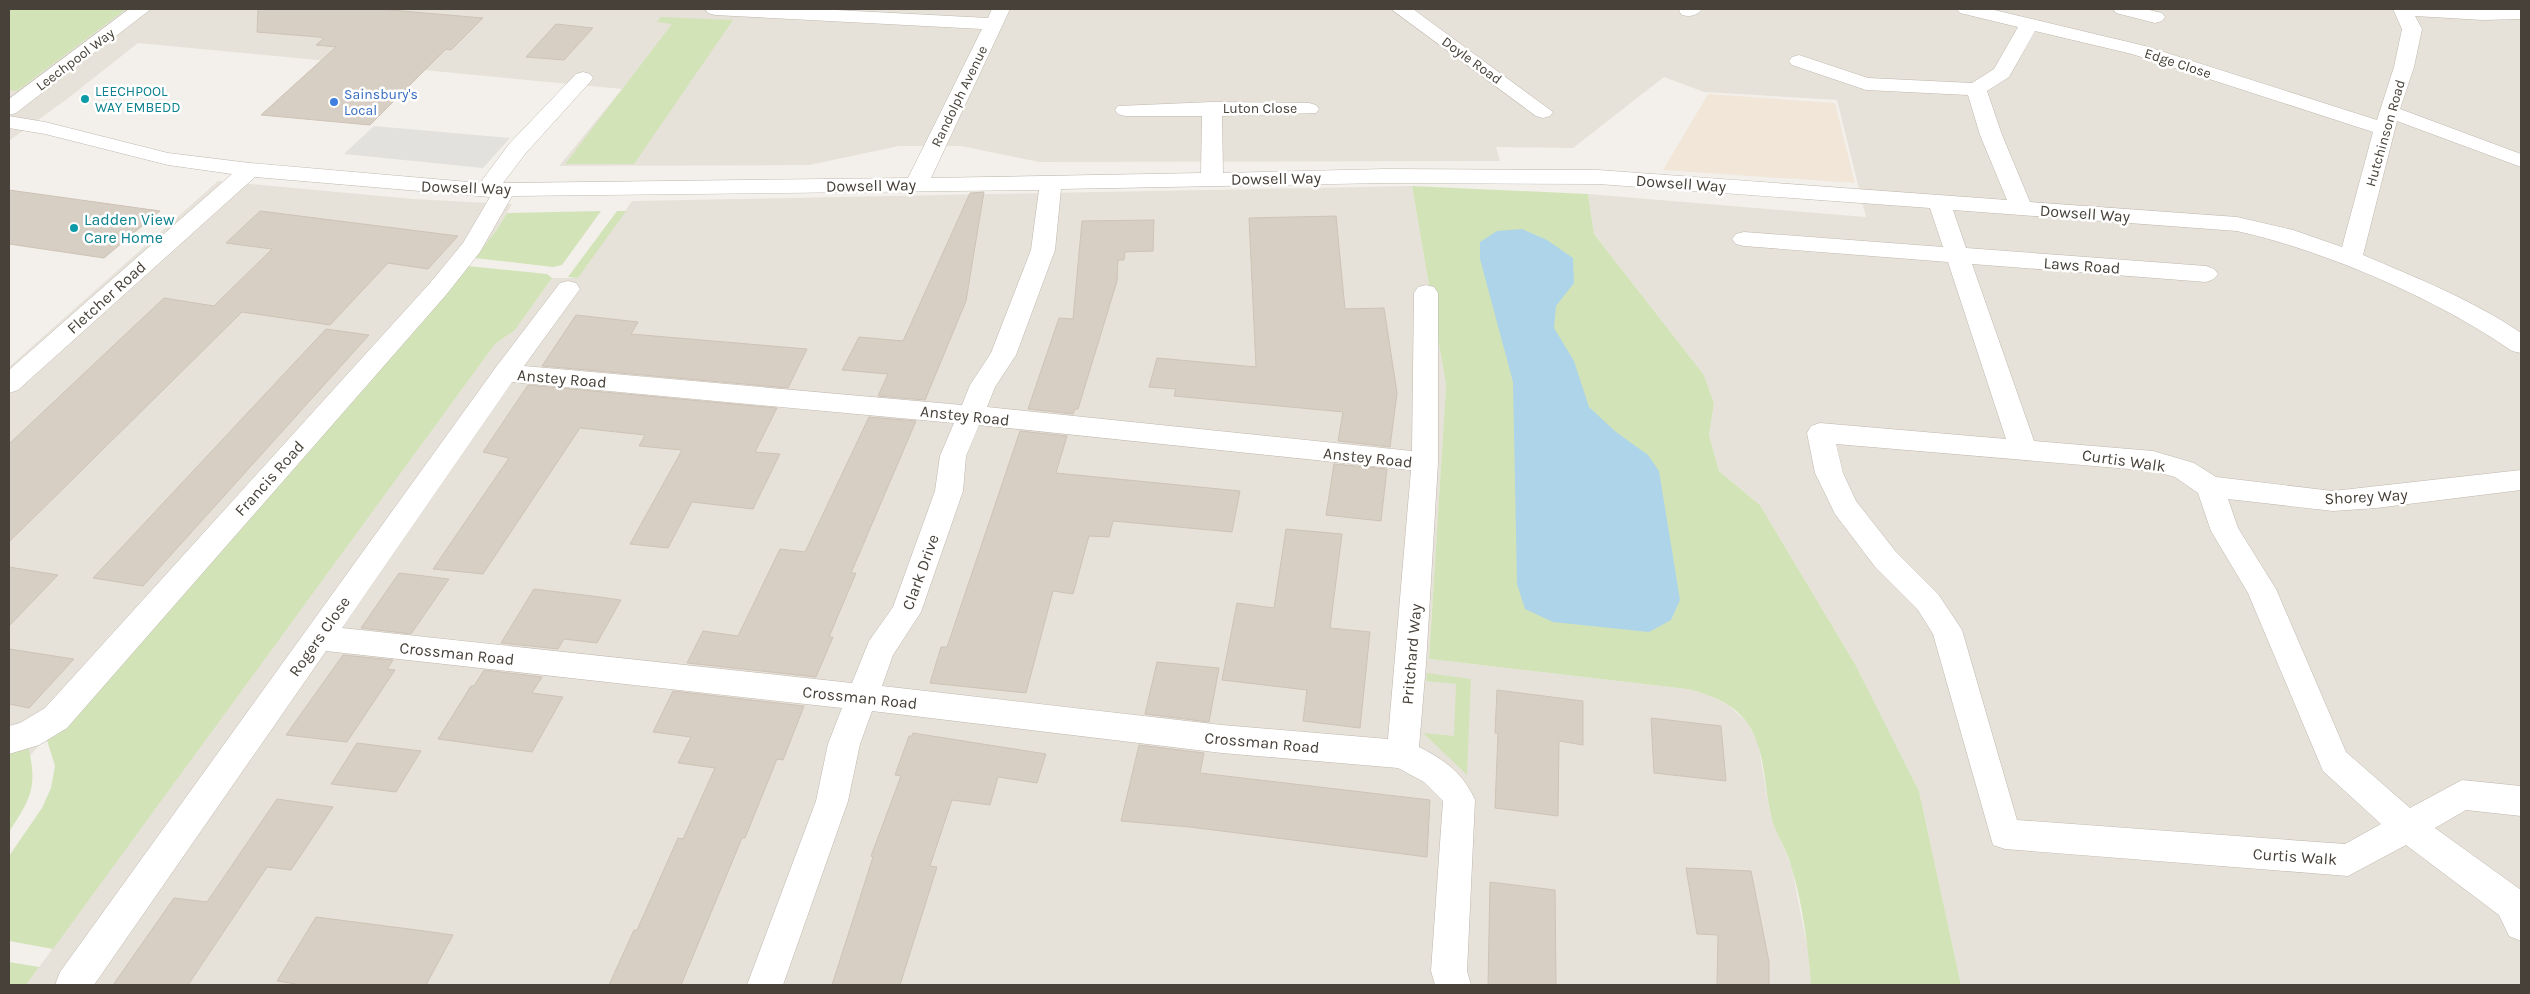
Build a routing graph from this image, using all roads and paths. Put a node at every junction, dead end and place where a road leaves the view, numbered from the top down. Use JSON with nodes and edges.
{"nodes":[{"id":1,"x":141,"y":9,"type":"edge"},
{"id":2,"x":715,"y":9,"type":"edge"},
{"id":3,"x":1401,"y":9,"type":"edge"},
{"id":4,"x":1968,"y":9,"type":"edge"},
{"id":5,"x":2123,"y":9,"type":"edge"},
{"id":6,"x":2402,"y":9,"type":"edge"},
{"id":7,"x":2521,"y":13,"type":"edge"},
{"id":8,"x":998,"y":17,"type":"edge"},
{"id":9,"x":2155,"y":17,"type":"dead end"},
{"id":10,"x":2030,"y":23,"type":"junction"},
{"id":11,"x":1799,"y":61,"type":"dead end"},
{"id":12,"x":582,"y":78,"type":"dead end"},
{"id":13,"x":1976,"y":89,"type":"junction"},
{"id":14,"x":1212,"y":108,"type":"junction"},
{"id":15,"x":1309,"y":108,"type":"dead end"},
{"id":16,"x":9,"y":109,"type":"edge"},
{"id":17,"x":1125,"y":110,"type":"dead end"},
{"id":18,"x":1543,"y":112,"type":"dead end"},
{"id":19,"x":2386,"y":121,"type":"junction"},
{"id":20,"x":9,"y":122,"type":"edge"},
{"id":21,"x":2521,"y":161,"type":"edge"},
{"id":22,"x":250,"y":170,"type":"junction"},
{"id":23,"x":1212,"y":180,"type":"junction"},
{"id":24,"x":1051,"y":183,"type":"junction"},
{"id":25,"x":916,"y":184,"type":"junction"},
{"id":26,"x":496,"y":190,"type":"junction"},
{"id":27,"x":1939,"y":202,"type":"junction"},
{"id":28,"x":2021,"y":208,"type":"junction"},
{"id":29,"x":1744,"y":238,"type":"dead end"},
{"id":30,"x":1958,"y":255,"type":"junction"},
{"id":31,"x":2351,"y":258,"type":"junction"},
{"id":32,"x":2206,"y":274,"type":"dead end"},
{"id":33,"x":568,"y":289,"type":"dead end"},
{"id":34,"x":1426,"y":292,"type":"dead end"},
{"id":35,"x":2521,"y":345,"type":"edge"},
{"id":36,"x":505,"y":373,"type":"junction"},
{"id":37,"x":9,"y":384,"type":"edge"},
{"id":38,"x":970,"y":415,"type":"junction"},
{"id":39,"x":2023,"y":449,"type":"junction"},
{"id":40,"x":1425,"y":462,"type":"junction"},
{"id":41,"x":2521,"y":480,"type":"edge"},
{"id":42,"x":2210,"y":487,"type":"junction"},
{"id":43,"x":318,"y":638,"type":"junction"},
{"id":44,"x":862,"y":697,"type":"junction"},
{"id":45,"x":9,"y":740,"type":"edge"},
{"id":46,"x":1402,"y":754,"type":"junction"},
{"id":47,"x":2521,"y":801,"type":"edge"},
{"id":48,"x":2408,"y":827,"type":"junction"},
{"id":49,"x":2521,"y":924,"type":"edge"},
{"id":50,"x":74,"y":985,"type":"edge"},
{"id":51,"x":765,"y":985,"type":"edge"},
{"id":52,"x":1453,"y":985,"type":"edge"}],
"edges":[{"from":1,"to":16,"type":"street","name":"Leechpool Way"},
{"from":2,"to":8,"type":"street"},
{"from":3,"to":18,"type":"street","name":"Doyle Road"},
{"from":4,"to":10,"type":"street","name":"Edge Close"},
{"from":5,"to":9,"type":"street"},
{"from":6,"to":7,"type":"street"},
{"from":6,"to":19,"type":"street","name":"Hutchinson Road"},
{"from":8,"to":25,"type":"street","name":"Randolph Avenue"},
{"from":10,"to":13,"type":"street"},
{"from":10,"to":19,"type":"street","name":"Edge Close"},
{"from":11,"to":13,"type":"street"},
{"from":12,"to":26,"type":"street","name":"Francis Road"},
{"from":13,"to":28,"type":"street"},
{"from":14,"to":15,"type":"street","name":"Luton Close"},
{"from":14,"to":17,"type":"street","name":"Luton Close"},
{"from":14,"to":23,"type":"street","name":"Luton Close"},
{"from":19,"to":21,"type":"street","name":"Edge Close"},
{"from":19,"to":31,"type":"street","name":"Hutchinson Road"},
{"from":20,"to":22,"type":"street","name":"Dowsell Way"},
{"from":22,"to":26,"type":"street","name":"Dowsell Way"},
{"from":22,"to":37,"type":"street","name":"Fletcher Road"},
{"from":23,"to":24,"type":"street","name":"Dowsell Way"},
{"from":23,"to":27,"type":"street","name":"Dowsell Way"},
{"from":24,"to":25,"type":"street","name":"Dowsell Way"},
{"from":24,"to":38,"type":"street","name":"Clark Drive"},
{"from":25,"to":26,"type":"street","name":"Dowsell Way"},
{"from":26,"to":45,"type":"street","name":"Francis Road"},
{"from":27,"to":28,"type":"street","name":"Dowsell Way"},
{"from":27,"to":30,"type":"street"},
{"from":28,"to":31,"type":"street","name":"Dowsell Way"},
{"from":29,"to":30,"type":"street","name":"Laws Road"},
{"from":30,"to":32,"type":"street","name":"Laws Road"},
{"from":30,"to":39,"type":"street"},
{"from":31,"to":35,"type":"street","name":"Dowsell Way"},
{"from":33,"to":36,"type":"street","name":"Rogers Close"},
{"from":34,"to":40,"type":"street","name":"Pritchard Way"},
{"from":36,"to":38,"type":"street","name":"Anstey Road"},
{"from":36,"to":43,"type":"street","name":"Rogers Close"},
{"from":38,"to":40,"type":"street","name":"Anstey Road"},
{"from":38,"to":44,"type":"street","name":"Clark Drive"},
{"from":39,"to":42,"type":"street","name":"Curtis Walk"},
{"from":39,"to":48,"type":"street","name":"Curtis Walk"},
{"from":40,"to":46,"type":"street","name":"Pritchard Way"},
{"from":41,"to":42,"type":"street","name":"Shorey Way"},
{"from":42,"to":48,"type":"street"},
{"from":43,"to":44,"type":"street","name":"Crossman Road"},
{"from":43,"to":50,"type":"street","name":"Rogers Close"},
{"from":44,"to":46,"type":"street","name":"Crossman Road"},
{"from":44,"to":51,"type":"street","name":"Clark Drive"},
{"from":46,"to":52,"type":"street"},
{"from":47,"to":48,"type":"street"},
{"from":48,"to":49,"type":"street"}]}
